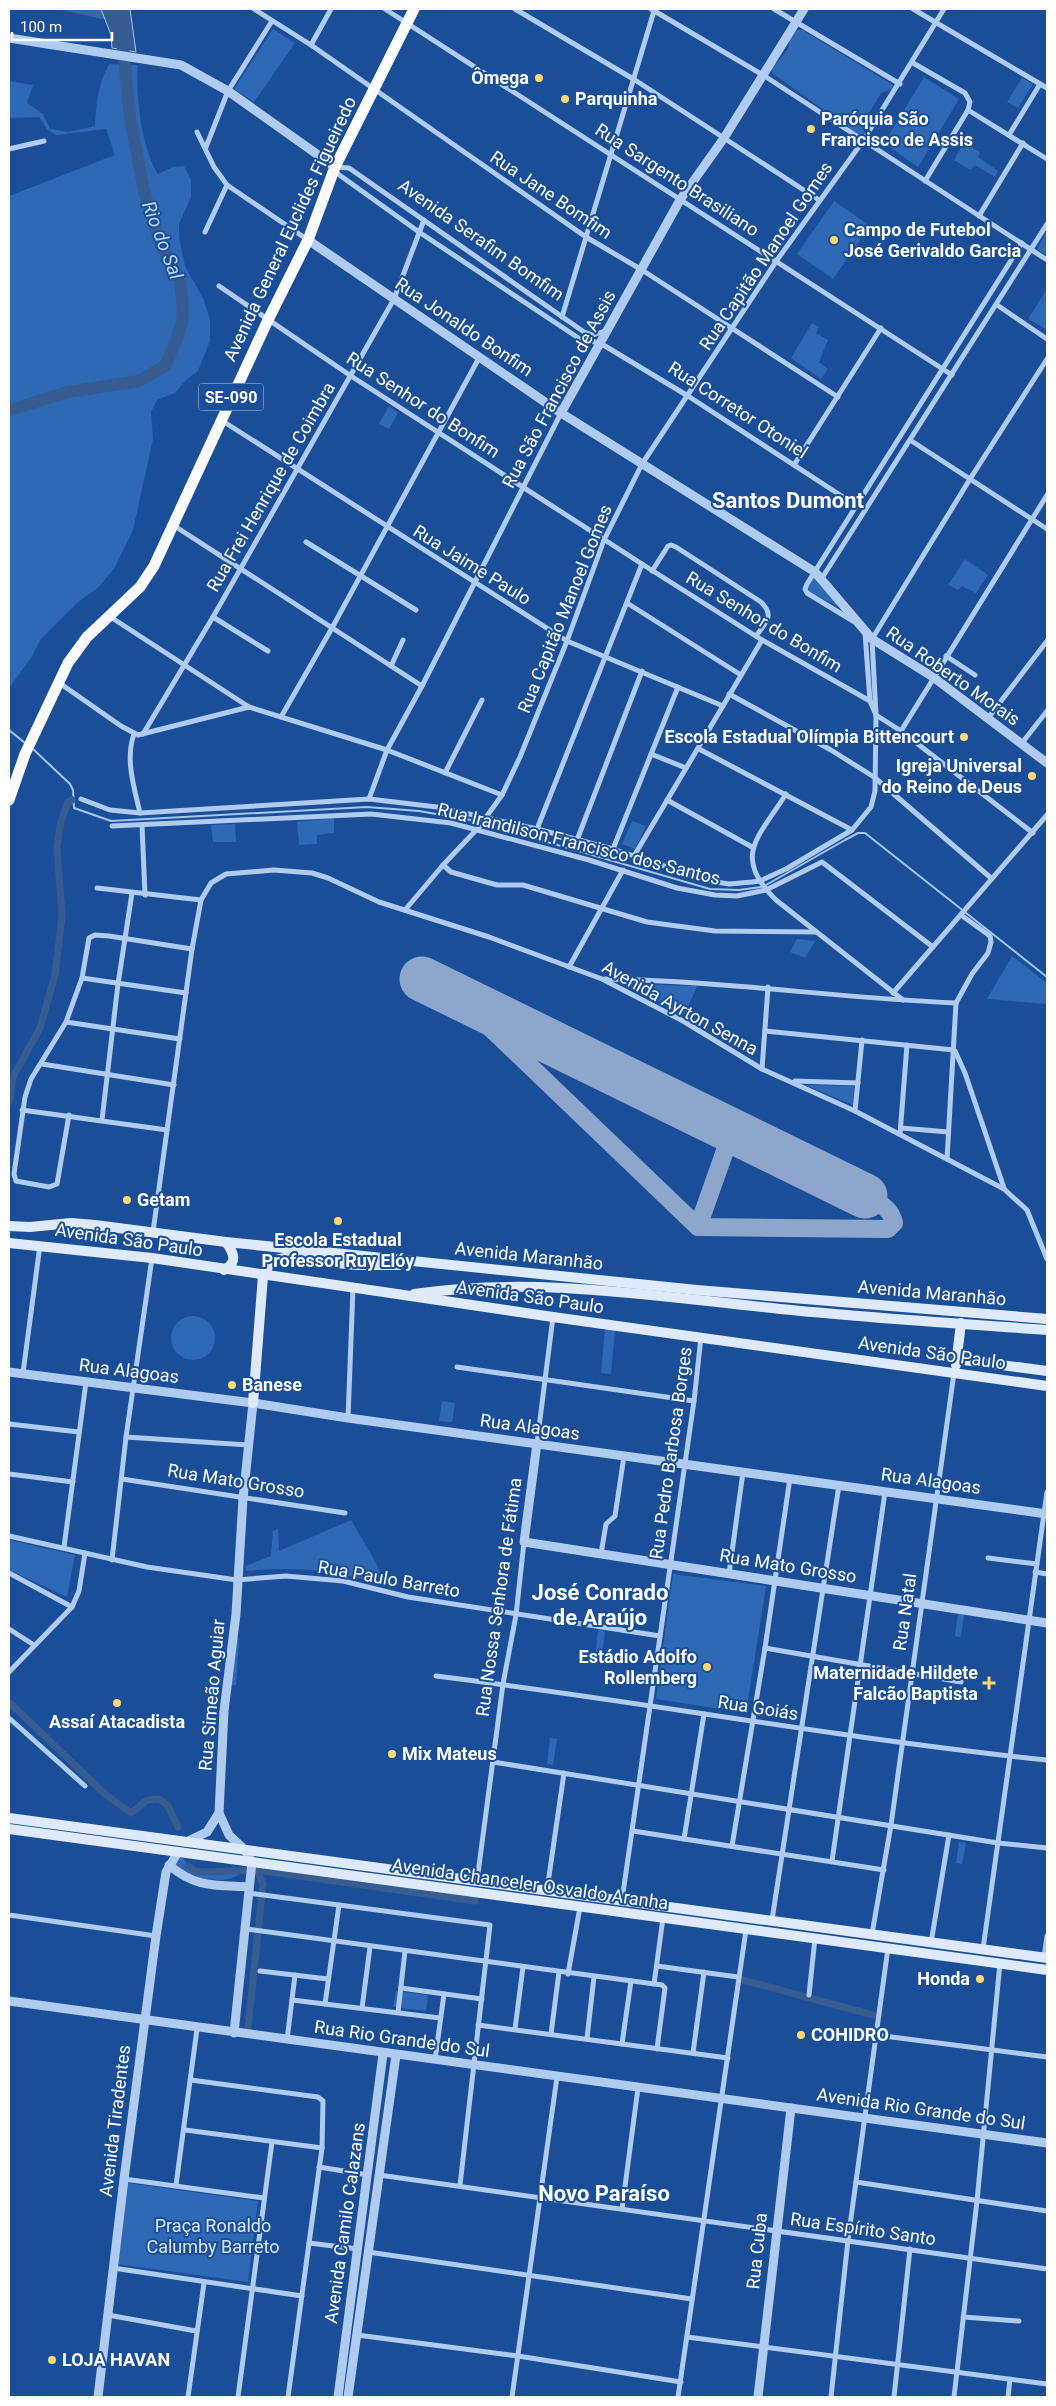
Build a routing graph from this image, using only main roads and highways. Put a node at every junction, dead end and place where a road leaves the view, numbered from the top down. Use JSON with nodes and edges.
{"nodes":[{"id":1,"x":414,"y":9,"type":"edge"},
{"id":2,"x":9,"y":800,"type":"edge"},
{"id":3,"x":9,"y":1226,"type":"edge"},
{"id":4,"x":226,"y":1242,"type":"junction"},
{"id":5,"x":9,"y":1243,"type":"edge"},
{"id":6,"x":438,"y":1264,"type":"junction"},
{"id":7,"x":224,"y":1270,"type":"junction"},
{"id":8,"x":263,"y":1276,"type":"junction"},
{"id":9,"x":403,"y":1296,"type":"junction"},
{"id":10,"x":821,"y":1300,"type":"junction"},
{"id":11,"x":821,"y":1313,"type":"junction"},
{"id":12,"x":1045,"y":1316,"type":"edge"},
{"id":13,"x":961,"y":1323,"type":"junction"},
{"id":14,"x":1047,"y":1330,"type":"edge"},
{"id":15,"x":956,"y":1359,"type":"junction"},
{"id":16,"x":1047,"y":1371,"type":"edge"},
{"id":17,"x":954,"y":1373,"type":"junction"},
{"id":18,"x":1047,"y":1386,"type":"edge"},
{"id":19,"x":253,"y":1403,"type":"road end"},
{"id":20,"x":9,"y":1818,"type":"edge"},
{"id":21,"x":9,"y":1829,"type":"edge"},
{"id":22,"x":1046,"y":1958,"type":"edge"},
{"id":23,"x":1047,"y":1970,"type":"edge"}],
"edges":[{"from":1,"to":2,"type":"main road","name":"Avenida General Euclides Figueiredo","number":"SE-090"},
{"from":3,"to":4,"type":"main road","name":"Avenida Maranhão"},
{"from":4,"to":6,"type":"main road","name":"Avenida Maranhão"},
{"from":4,"to":7,"type":"main road"},
{"from":5,"to":7,"type":"main road","name":"Avenida São Paulo"},
{"from":6,"to":8,"type":"main road"},
{"from":6,"to":10,"type":"main road","name":"Avenida Maranhão"},
{"from":7,"to":8,"type":"main road","name":"Avenida São Paulo"},
{"from":8,"to":9,"type":"main road","name":"Avenida São Paulo"},
{"from":8,"to":19,"type":"main road"},
{"from":9,"to":11,"type":"main road","name":"Avenida Maranhão"},
{"from":9,"to":17,"type":"main road","name":"Avenida São Paulo"},
{"from":10,"to":11,"type":"main road"},
{"from":10,"to":12,"type":"main road","name":"Avenida Maranhão"},
{"from":11,"to":13,"type":"main road","name":"Avenida Maranhão"},
{"from":13,"to":14,"type":"main road","name":"Avenida Maranhão"},
{"from":13,"to":15,"type":"main road","name":"Rua Natal"},
{"from":15,"to":16,"type":"main road","name":"Avenida São Paulo"},
{"from":15,"to":17,"type":"main road","name":"Rua Natal"},
{"from":17,"to":18,"type":"main road","name":"Avenida São Paulo"},
{"from":20,"to":22,"type":"main road","name":"Avenida Chanceler Osvaldo Aranha"},
{"from":21,"to":23,"type":"main road","name":"Avenida Chanceler Osvaldo Aranha"}]}
